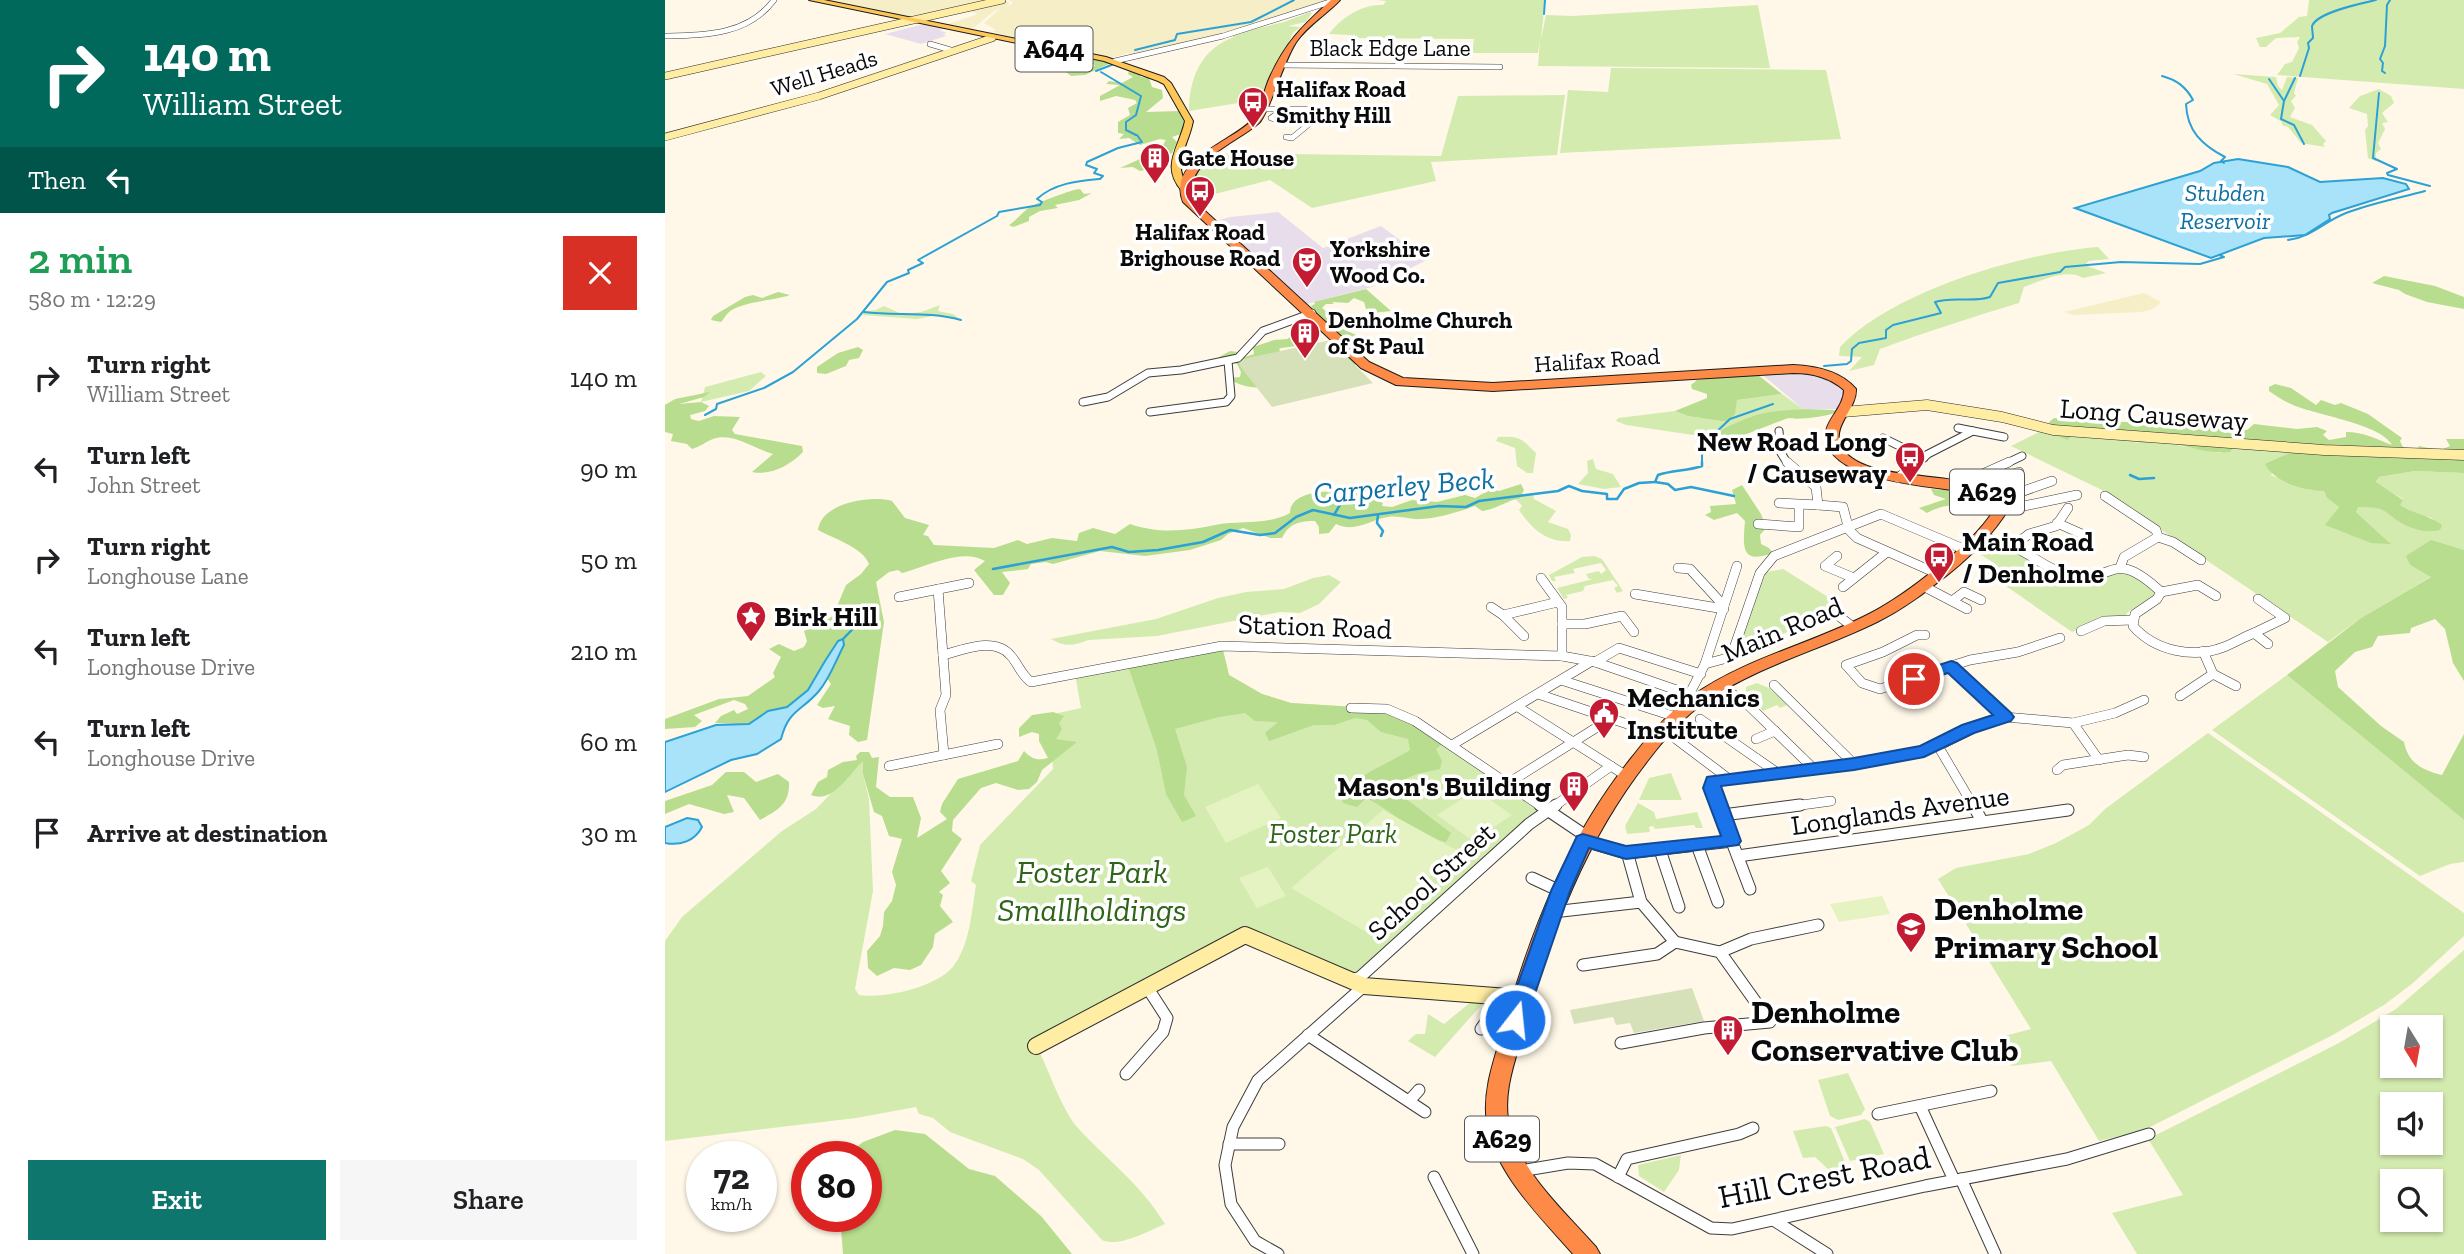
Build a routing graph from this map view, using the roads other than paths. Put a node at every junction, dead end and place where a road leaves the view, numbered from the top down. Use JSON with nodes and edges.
{"nodes":[{"id":1,"x":774,"y":0,"type":"edge"},
{"id":2,"x":813,"y":0,"type":"edge"},
{"id":3,"x":1002,"y":0,"type":"edge"},
{"id":4,"x":1336,"y":0,"type":"edge"},
{"id":5,"x":915,"y":20,"type":"junction"},
{"id":6,"x":665,"y":36,"type":"edge"},
{"id":7,"x":992,"y":37,"type":"junction"},
{"id":8,"x":930,"y":44,"type":"dead end"},
{"id":9,"x":954,"y":51,"type":"junction"},
{"id":10,"x":1115,"y":61,"type":"junction"},
{"id":11,"x":1280,"y":65,"type":"junction"},
{"id":12,"x":1500,"y":66,"type":"dead end"},
{"id":13,"x":665,"y":76,"type":"edge"},
{"id":14,"x":1262,"y":109,"type":"junction"},
{"id":15,"x":1284,"y":109,"type":"junction"},
{"id":16,"x":1321,"y":115,"type":"junction"},
{"id":17,"x":1348,"y":118,"type":"dead end"},
{"id":18,"x":1284,"y":121,"type":"dead end"},
{"id":19,"x":665,"y":137,"type":"edge"},
{"id":20,"x":1286,"y":137,"type":"dead end"},
{"id":21,"x":1185,"y":189,"type":"junction"},
{"id":22,"x":1312,"y":313,"type":"junction"},
{"id":23,"x":1228,"y":361,"type":"junction"},
{"id":24,"x":1083,"y":402,"type":"dead end"},
{"id":25,"x":1150,"y":412,"type":"dead end"},
{"id":26,"x":1843,"y":412,"type":"junction"},
{"id":27,"x":1958,"y":428,"type":"dead end"},
{"id":28,"x":1973,"y":431,"type":"junction"},
{"id":29,"x":2004,"y":437,"type":"dead end"},
{"id":30,"x":1883,"y":438,"type":"dead end"},
{"id":31,"x":1762,"y":439,"type":"dead end"},
{"id":32,"x":2464,"y":455,"type":"edge"},
{"id":33,"x":2022,"y":456,"type":"dead end"},
{"id":34,"x":1924,"y":458,"type":"junction"},
{"id":35,"x":2018,"y":472,"type":"dead end"},
{"id":36,"x":1898,"y":478,"type":"junction"},
{"id":37,"x":2052,"y":481,"type":"dead end"},
{"id":38,"x":1973,"y":488,"type":"junction"},
{"id":39,"x":2077,"y":495,"type":"dead end"},
{"id":40,"x":2105,"y":496,"type":"dead end"},
{"id":41,"x":1998,"y":502,"type":"junction"},
{"id":42,"x":1779,"y":503,"type":"dead end"},
{"id":43,"x":1799,"y":505,"type":"junction"},
{"id":44,"x":1818,"y":505,"type":"junction"},
{"id":45,"x":2068,"y":508,"type":"dead end"},
{"id":46,"x":2057,"y":523,"type":"junction"},
{"id":47,"x":1758,"y":524,"type":"dead end"},
{"id":48,"x":1847,"y":527,"type":"junction"},
{"id":49,"x":2082,"y":534,"type":"dead end"},
{"id":50,"x":1981,"y":536,"type":"junction"},
{"id":51,"x":2158,"y":537,"type":"junction"},
{"id":52,"x":2012,"y":547,"type":"junction"},
{"id":53,"x":1966,"y":550,"type":"junction"},
{"id":54,"x":1887,"y":552,"type":"junction"},
{"id":55,"x":1837,"y":556,"type":"dead end"},
{"id":56,"x":2201,"y":560,"type":"dead end"},
{"id":57,"x":2121,"y":565,"type":"junction"},
{"id":58,"x":1737,"y":566,"type":"dead end"},
{"id":59,"x":1678,"y":568,"type":"dead end"},
{"id":60,"x":1938,"y":575,"type":"junction"},
{"id":61,"x":1541,"y":578,"type":"dead end"},
{"id":62,"x":1854,"y":578,"type":"junction"},
{"id":63,"x":969,"y":583,"type":"dead end"},
{"id":64,"x":1923,"y":586,"type":"junction"},
{"id":65,"x":1843,"y":587,"type":"dead end"},
{"id":66,"x":938,"y":590,"type":"junction"},
{"id":67,"x":2161,"y":592,"type":"junction"},
{"id":68,"x":1635,"y":594,"type":"dead end"},
{"id":69,"x":2216,"y":596,"type":"dead end"},
{"id":70,"x":899,"y":597,"type":"dead end"},
{"id":71,"x":2259,"y":599,"type":"dead end"},
{"id":72,"x":1981,"y":600,"type":"dead end"},
{"id":73,"x":1952,"y":601,"type":"junction"},
{"id":74,"x":1558,"y":602,"type":"junction"},
{"id":75,"x":1491,"y":607,"type":"dead end"},
{"id":76,"x":1724,"y":607,"type":"junction"},
{"id":77,"x":1967,"y":609,"type":"dead end"},
{"id":78,"x":1836,"y":614,"type":"dead end"},
{"id":79,"x":1503,"y":615,"type":"junction"},
{"id":80,"x":2132,"y":620,"type":"junction"},
{"id":81,"x":1562,"y":624,"type":"junction"},
{"id":82,"x":1859,"y":625,"type":"junction"},
{"id":83,"x":2081,"y":631,"type":"dead end"},
{"id":84,"x":1634,"y":632,"type":"dead end"},
{"id":85,"x":2254,"y":633,"type":"junction"},
{"id":86,"x":1925,"y":635,"type":"dead end"},
{"id":87,"x":1524,"y":636,"type":"dead end"},
{"id":88,"x":2060,"y":638,"type":"dead end"},
{"id":89,"x":2268,"y":644,"type":"dead end"},
{"id":90,"x":2203,"y":651,"type":"junction"},
{"id":91,"x":943,"y":654,"type":"junction"},
{"id":92,"x":1562,"y":656,"type":"junction"},
{"id":93,"x":1594,"y":662,"type":"junction"},
{"id":94,"x":1705,"y":664,"type":"junction"},
{"id":95,"x":1951,"y":667,"type":"junction"},
{"id":96,"x":1701,"y":674,"type":"junction"},
{"id":97,"x":2213,"y":674,"type":"junction"},
{"id":98,"x":1561,"y":680,"type":"junction"},
{"id":99,"x":1719,"y":685,"type":"junction"},
{"id":100,"x":1774,"y":685,"type":"dead end"},
{"id":101,"x":2236,"y":686,"type":"dead end"},
{"id":102,"x":1538,"y":694,"type":"junction"},
{"id":103,"x":1695,"y":695,"type":"junction"},
{"id":104,"x":2180,"y":696,"type":"dead end"},
{"id":105,"x":2144,"y":700,"type":"dead end"},
{"id":106,"x":1518,"y":706,"type":"junction"},
{"id":107,"x":1351,"y":708,"type":"dead end"},
{"id":108,"x":1676,"y":717,"type":"junction"},
{"id":109,"x":2005,"y":717,"type":"junction"},
{"id":110,"x":1610,"y":719,"type":"junction"},
{"id":111,"x":1700,"y":719,"type":"dead end"},
{"id":112,"x":2073,"y":723,"type":"junction"},
{"id":113,"x":1775,"y":731,"type":"junction"},
{"id":114,"x":1666,"y":735,"type":"junction"},
{"id":115,"x":1756,"y":739,"type":"dead end"},
{"id":116,"x":1573,"y":743,"type":"junction"},
{"id":117,"x":997,"y":744,"type":"dead end"},
{"id":118,"x":1452,"y":745,"type":"junction"},
{"id":119,"x":1938,"y":746,"type":"junction"},
{"id":120,"x":944,"y":755,"type":"junction"},
{"id":121,"x":2144,"y":757,"type":"dead end"},
{"id":122,"x":2099,"y":760,"type":"junction"},
{"id":123,"x":1854,"y":764,"type":"junction"},
{"id":124,"x":889,"y":765,"type":"dead end"},
{"id":125,"x":1814,"y":769,"type":"junction"},
{"id":126,"x":2057,"y":770,"type":"dead end"},
{"id":127,"x":1618,"y":771,"type":"junction"},
{"id":128,"x":1779,"y":774,"type":"junction"},
{"id":129,"x":1729,"y":779,"type":"junction"},
{"id":130,"x":1510,"y":782,"type":"junction"},
{"id":131,"x":1831,"y":801,"type":"dead end"},
{"id":132,"x":1548,"y":808,"type":"junction"},
{"id":133,"x":2069,"y":810,"type":"dead end"},
{"id":134,"x":1723,"y":815,"type":"junction"},
{"id":135,"x":1982,"y":821,"type":"junction"},
{"id":136,"x":1585,"y":838,"type":"junction"},
{"id":137,"x":1732,"y":841,"type":"junction"},
{"id":138,"x":1697,"y":845,"type":"junction"},
{"id":139,"x":1660,"y":850,"type":"junction"},
{"id":140,"x":1627,"y":852,"type":"junction"},
{"id":141,"x":1738,"y":856,"type":"junction"},
{"id":142,"x":1532,"y":878,"type":"dead end"},
{"id":143,"x":1750,"y":888,"type":"dead end"},
{"id":144,"x":1560,"y":891,"type":"junction"},
{"id":145,"x":1641,"y":902,"type":"junction"},
{"id":146,"x":1718,"y":902,"type":"dead end"},
{"id":147,"x":1679,"y":907,"type":"dead end"},
{"id":148,"x":1553,"y":912,"type":"junction"},
{"id":149,"x":1818,"y":925,"type":"dead end"},
{"id":150,"x":1675,"y":943,"type":"junction"},
{"id":151,"x":1720,"y":952,"type":"junction"},
{"id":152,"x":1583,"y":965,"type":"dead end"},
{"id":153,"x":1357,"y":982,"type":"junction"},
{"id":154,"x":1147,"y":987,"type":"junction"},
{"id":155,"x":1492,"y":995,"type":"junction"},
{"id":156,"x":1521,"y":998,"type":"junction"},
{"id":157,"x":1481,"y":1028,"type":"dead end"},
{"id":158,"x":1308,"y":1035,"type":"junction"},
{"id":159,"x":1621,"y":1043,"type":"dead end"},
{"id":160,"x":1036,"y":1046,"type":"dead end"},
{"id":161,"x":1126,"y":1074,"type":"dead end"},
{"id":162,"x":1419,"y":1090,"type":"dead end"},
{"id":163,"x":1991,"y":1091,"type":"dead end"},
{"id":164,"x":1410,"y":1100,"type":"junction"},
{"id":165,"x":1920,"y":1106,"type":"junction"},
{"id":166,"x":1425,"y":1112,"type":"dead end"},
{"id":167,"x":1878,"y":1114,"type":"dead end"},
{"id":168,"x":1753,"y":1128,"type":"dead end"},
{"id":169,"x":2149,"y":1133,"type":"dead end"},
{"id":170,"x":1229,"y":1144,"type":"junction"},
{"id":171,"x":1279,"y":1144,"type":"dead end"},
{"id":172,"x":1520,"y":1171,"type":"junction"},
{"id":173,"x":1434,"y":1177,"type":"dead end"},
{"id":174,"x":1618,"y":1177,"type":"junction"},
{"id":175,"x":1957,"y":1180,"type":"junction"},
{"id":176,"x":1775,"y":1221,"type":"junction"},
{"id":177,"x":1278,"y":1254,"type":"edge"},
{"id":178,"x":1473,"y":1254,"type":"edge"},
{"id":179,"x":1588,"y":1254,"type":"edge"},
{"id":180,"x":1827,"y":1254,"type":"edge"},
{"id":181,"x":1995,"y":1254,"type":"edge"}],
"edges":[{"from":1,"to":6,"type":"street"},
{"from":2,"to":5,"type":"main road","number":"A644"},
{"from":3,"to":5,"type":"main road"},
{"from":4,"to":10,"type":"street"},
{"from":4,"to":11,"type":"highway"},
{"from":5,"to":7,"type":"main road","number":"A644"},
{"from":5,"to":13,"type":"main road"},
{"from":7,"to":9,"type":"main road","name":"Well Heads"},
{"from":7,"to":10,"type":"main road","number":"A644"},
{"from":8,"to":9,"type":"street"},
{"from":9,"to":19,"type":"main road","name":"Well Heads"},
{"from":10,"to":21,"type":"main road","number":"A644"},
{"from":11,"to":12,"type":"street","name":"Black Edge Lane"},
{"from":11,"to":14,"type":"highway"},
{"from":14,"to":15,"type":"street"},
{"from":14,"to":21,"type":"highway"},
{"from":15,"to":16,"type":"street"},
{"from":15,"to":18,"type":"street"},
{"from":16,"to":17,"type":"street"},
{"from":16,"to":20,"type":"street"},
{"from":21,"to":22,"type":"highway","name":"Halifax Road","number":"A629"},
{"from":22,"to":23,"type":"street"},
{"from":22,"to":26,"type":"highway","name":"Halifax Road","number":"A629"},
{"from":23,"to":24,"type":"street"},
{"from":23,"to":25,"type":"street"},
{"from":26,"to":32,"type":"main road","name":"Long Causeway"},
{"from":26,"to":36,"type":"highway","number":"A629"},
{"from":27,"to":28,"type":"street"},
{"from":28,"to":29,"type":"street"},
{"from":28,"to":34,"type":"street"},
{"from":30,"to":34,"type":"street"},
{"from":31,"to":44,"type":"street"},
{"from":33,"to":38,"type":"street"},
{"from":34,"to":36,"type":"street"},
{"from":35,"to":38,"type":"street"},
{"from":36,"to":38,"type":"highway","number":"A629"},
{"from":37,"to":41,"type":"street"},
{"from":38,"to":41,"type":"highway","number":"A629"},
{"from":39,"to":41,"type":"street"},
{"from":40,"to":51,"type":"street"},
{"from":41,"to":50,"type":"highway","number":"A629"},
{"from":42,"to":43,"type":"street"},
{"from":43,"to":44,"type":"street"},
{"from":43,"to":47,"type":"street"},
{"from":44,"to":48,"type":"street"},
{"from":45,"to":46,"type":"street"},
{"from":46,"to":49,"type":"street"},
{"from":46,"to":52,"type":"street"},
{"from":48,"to":53,"type":"street"},
{"from":48,"to":54,"type":"street"},
{"from":48,"to":94,"type":"street"},
{"from":50,"to":52,"type":"street"},
{"from":50,"to":53,"type":"highway","number":"A629"},
{"from":51,"to":56,"type":"street"},
{"from":51,"to":57,"type":"street"},
{"from":52,"to":57,"type":"street"},
{"from":53,"to":60,"type":"highway","number":"A629"},
{"from":54,"to":60,"type":"street"},
{"from":54,"to":62,"type":"street"},
{"from":55,"to":62,"type":"street"},
{"from":57,"to":67,"type":"street"},
{"from":58,"to":76,"type":"street"},
{"from":59,"to":76,"type":"street"},
{"from":60,"to":64,"type":"highway","number":"A629"},
{"from":61,"to":74,"type":"street"},
{"from":62,"to":65,"type":"street"},
{"from":63,"to":66,"type":"street"},
{"from":64,"to":73,"type":"street"},
{"from":64,"to":82,"type":"highway","number":"A629"},
{"from":66,"to":70,"type":"street"},
{"from":66,"to":91,"type":"street"},
{"from":67,"to":69,"type":"street"},
{"from":67,"to":80,"type":"street"},
{"from":68,"to":76,"type":"street"},
{"from":71,"to":85,"type":"street"},
{"from":72,"to":73,"type":"street"},
{"from":73,"to":77,"type":"street"},
{"from":74,"to":79,"type":"street"},
{"from":74,"to":81,"type":"street"},
{"from":75,"to":79,"type":"street"},
{"from":76,"to":94,"type":"street"},
{"from":78,"to":82,"type":"street"},
{"from":79,"to":87,"type":"street"},
{"from":80,"to":83,"type":"street"},
{"from":80,"to":90,"type":"street"},
{"from":81,"to":84,"type":"street"},
{"from":81,"to":92,"type":"street"},
{"from":82,"to":99,"type":"highway","name":"Main Road","number":"A629"},
{"from":85,"to":89,"type":"street"},
{"from":85,"to":90,"type":"street"},
{"from":86,"to":95,"type":"street"},
{"from":88,"to":95,"type":"street"},
{"from":90,"to":97,"type":"street"},
{"from":91,"to":92,"type":"street","name":"Station Road"},
{"from":91,"to":120,"type":"street"},
{"from":92,"to":93,"type":"street","name":"Station Road"},
{"from":93,"to":96,"type":"street"},
{"from":93,"to":98,"type":"street"},
{"from":93,"to":103,"type":"street","name":"Station Road"},
{"from":94,"to":96,"type":"street"},
{"from":95,"to":109,"type":"street"},
{"from":96,"to":103,"type":"street"},
{"from":97,"to":101,"type":"street"},
{"from":97,"to":104,"type":"street"},
{"from":98,"to":102,"type":"street"},
{"from":98,"to":108,"type":"street"},
{"from":99,"to":103,"type":"highway","name":"Main Road","number":"A629"},
{"from":99,"to":113,"type":"street"},
{"from":100,"to":123,"type":"street"},
{"from":102,"to":106,"type":"street"},
{"from":102,"to":110,"type":"street"},
{"from":103,"to":108,"type":"highway","name":"Main Road","number":"A629"},
{"from":105,"to":112,"type":"street"},
{"from":106,"to":116,"type":"street"},
{"from":106,"to":118,"type":"street"},
{"from":107,"to":118,"type":"street"},
{"from":108,"to":114,"type":"highway","name":"Main Road","number":"A629"},
{"from":109,"to":112,"type":"street"},
{"from":109,"to":119,"type":"street"},
{"from":110,"to":114,"type":"street"},
{"from":110,"to":116,"type":"street"},
{"from":111,"to":128,"type":"street"},
{"from":112,"to":122,"type":"street"},
{"from":113,"to":115,"type":"street"},
{"from":113,"to":125,"type":"street"},
{"from":114,"to":127,"type":"highway","name":"Main Road","number":"A629"},
{"from":114,"to":129,"type":"street"},
{"from":116,"to":127,"type":"street"},
{"from":116,"to":130,"type":"street"},
{"from":117,"to":120,"type":"street"},
{"from":118,"to":130,"type":"street"},
{"from":119,"to":123,"type":"street"},
{"from":119,"to":135,"type":"street"},
{"from":120,"to":124,"type":"street"},
{"from":121,"to":122,"type":"street"},
{"from":122,"to":126,"type":"street"},
{"from":123,"to":125,"type":"street"},
{"from":125,"to":128,"type":"street"},
{"from":127,"to":132,"type":"street","name":"School Street"},
{"from":127,"to":136,"type":"highway","name":"Main Road","number":"A629"},
{"from":128,"to":129,"type":"street"},
{"from":129,"to":134,"type":"street"},
{"from":130,"to":132,"type":"street"},
{"from":131,"to":134,"type":"street"},
{"from":132,"to":136,"type":"street"},
{"from":132,"to":153,"type":"street","name":"School Street"},
{"from":133,"to":135,"type":"street","name":"Longlands Avenue"},
{"from":134,"to":137,"type":"street"},
{"from":135,"to":141,"type":"street","name":"Longlands Avenue"},
{"from":136,"to":140,"type":"street"},
{"from":136,"to":144,"type":"highway","name":"Main Road","number":"A629"},
{"from":137,"to":138,"type":"street"},
{"from":137,"to":141,"type":"street"},
{"from":138,"to":139,"type":"street"},
{"from":138,"to":146,"type":"street"},
{"from":139,"to":140,"type":"street"},
{"from":139,"to":147,"type":"street"},
{"from":140,"to":145,"type":"street"},
{"from":141,"to":143,"type":"street"},
{"from":142,"to":144,"type":"street"},
{"from":144,"to":148,"type":"highway","name":"Main Road","number":"A629"},
{"from":145,"to":148,"type":"street"},
{"from":145,"to":150,"type":"street"},
{"from":148,"to":156,"type":"highway","name":"Main Road","number":"A629"},
{"from":149,"to":151,"type":"street"},
{"from":150,"to":151,"type":"street"},
{"from":150,"to":152,"type":"street"},
{"from":151,"to":159,"type":"street"},
{"from":153,"to":154,"type":"street"},
{"from":153,"to":155,"type":"main road"},
{"from":153,"to":158,"type":"street","name":"School Street"},
{"from":154,"to":160,"type":"street"},
{"from":154,"to":161,"type":"street"},
{"from":155,"to":156,"type":"main road"},
{"from":155,"to":157,"type":"street"},
{"from":156,"to":172,"type":"highway","number":"A629"},
{"from":158,"to":164,"type":"street"},
{"from":158,"to":170,"type":"street","name":"School Street"},
{"from":162,"to":164,"type":"street"},
{"from":163,"to":165,"type":"street"},
{"from":164,"to":166,"type":"street"},
{"from":165,"to":167,"type":"street"},
{"from":165,"to":175,"type":"street"},
{"from":168,"to":174,"type":"street"},
{"from":169,"to":175,"type":"street","name":"Hill Crest Road"},
{"from":170,"to":171,"type":"street"},
{"from":170,"to":177,"type":"street","name":"School Street"},
{"from":172,"to":174,"type":"street","name":"Hill Crest Road"},
{"from":172,"to":179,"type":"highway","number":"A629"},
{"from":173,"to":178,"type":"street"},
{"from":174,"to":176,"type":"street","name":"Hill Crest Road"},
{"from":175,"to":176,"type":"street","name":"Hill Crest Road"},
{"from":175,"to":181,"type":"street"},
{"from":176,"to":180,"type":"street"}]}
